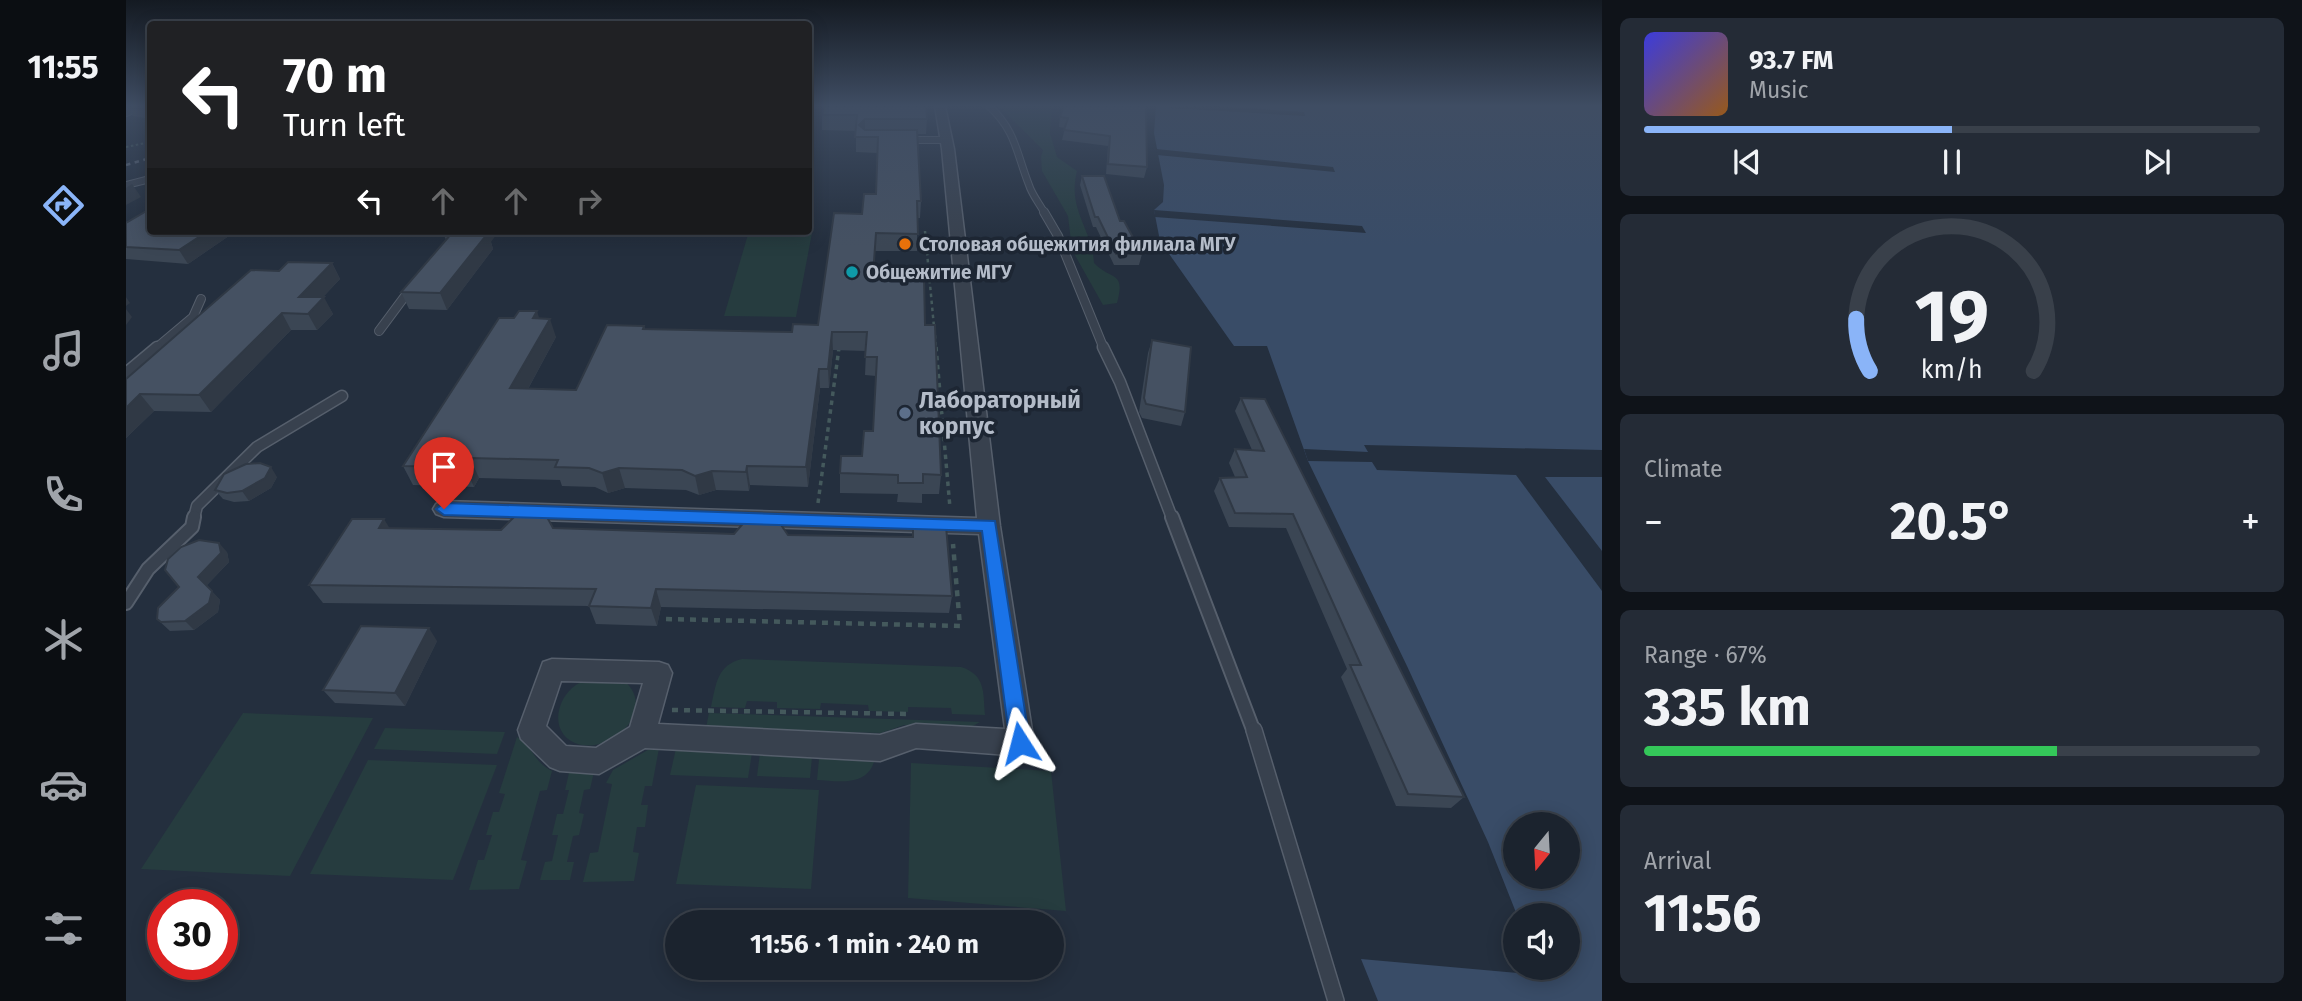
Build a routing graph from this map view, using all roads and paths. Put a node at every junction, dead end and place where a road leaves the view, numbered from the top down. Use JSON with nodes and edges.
{"nodes":[{"id":1,"x":948,"y":153,"type":"edge"},
{"id":2,"x":1019,"y":153,"type":"edge"},
{"id":3,"x":147,"y":180,"type":"edge"},
{"id":4,"x":126,"y":185,"type":"edge"},
{"id":5,"x":421,"y":275,"type":"edge"},
{"id":6,"x":201,"y":299,"type":"dead end"},
{"id":7,"x":379,"y":331,"type":"dead end"},
{"id":8,"x":840,"y":342,"type":"edge"},
{"id":9,"x":126,"y":373,"type":"edge"},
{"id":10,"x":342,"y":397,"type":"dead end"},
{"id":11,"x":444,"y":509,"type":"dead end"},
{"id":12,"x":816,"y":519,"type":"junction"},
{"id":13,"x":989,"y":526,"type":"junction"},
{"id":14,"x":126,"y":603,"type":"edge"},
{"id":15,"x":919,"y":714,"type":"dead end"},
{"id":16,"x":645,"y":722,"type":"junction"},
{"id":17,"x":1336,"y":1001,"type":"edge"}],
"edges":[{"from":1,"to":13,"type":"street"},
{"from":2,"to":17,"type":"lane"},
{"from":3,"to":4,"type":"lane"},
{"from":5,"to":7,"type":"lane"},
{"from":6,"to":9,"type":"lane"},
{"from":8,"to":12,"type":"path"},
{"from":10,"to":14,"type":"lane"},
{"from":11,"to":12,"type":"street"},
{"from":12,"to":13,"type":"street"},
{"from":13,"to":16,"type":"street"},
{"from":15,"to":16,"type":"path"},
{"from":16,"to":16,"type":"street"}]}
